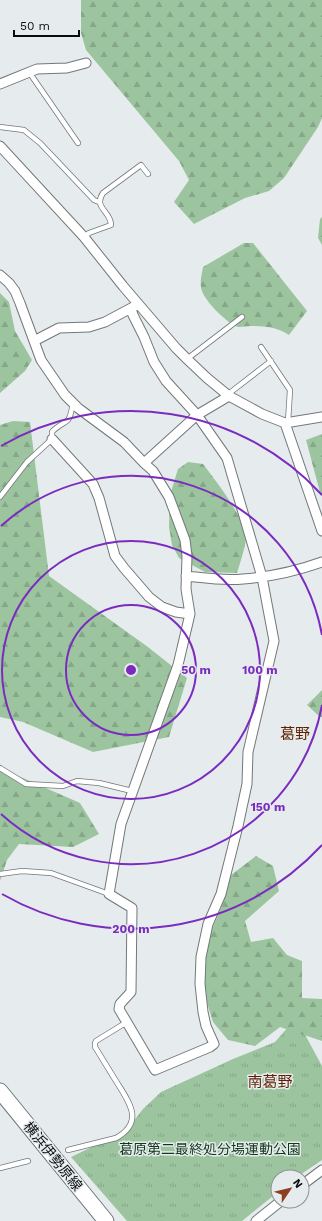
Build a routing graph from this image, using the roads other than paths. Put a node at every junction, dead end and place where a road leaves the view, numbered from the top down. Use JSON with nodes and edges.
{"nodes":[{"id":1,"x":86,"y":63,"type":"dead end"},
{"id":2,"x":29,"y":72,"type":"junction"},
{"id":3,"x":0,"y":84,"type":"edge"},
{"id":4,"x":0,"y":127,"type":"edge"},
{"id":5,"x":78,"y":143,"type":"dead end"},
{"id":6,"x":0,"y":146,"type":"edge"},
{"id":7,"x":148,"y":174,"type":"dead end"},
{"id":8,"x":99,"y":202,"type":"junction"},
{"id":9,"x":84,"y":237,"type":"junction"},
{"id":10,"x":0,"y":275,"type":"edge"},
{"id":11,"x":135,"y":306,"type":"junction"},
{"id":12,"x":242,"y":317,"type":"dead end"},
{"id":13,"x":34,"y":341,"type":"junction"},
{"id":14,"x":261,"y":347,"type":"dead end"},
{"id":15,"x":187,"y":359,"type":"junction"},
{"id":16,"x":271,"y":361,"type":"junction"},
{"id":17,"x":228,"y":395,"type":"junction"},
{"id":18,"x":73,"y":403,"type":"junction"},
{"id":19,"x":197,"y":415,"type":"junction"},
{"id":20,"x":322,"y":417,"type":"edge"},
{"id":21,"x":287,"y":423,"type":"junction"},
{"id":22,"x":52,"y":439,"type":"junction"},
{"id":23,"x":144,"y":463,"type":"junction"},
{"id":24,"x":0,"y":497,"type":"edge"},
{"id":25,"x":322,"y":531,"type":"edge"},
{"id":26,"x":322,"y":562,"type":"edge"},
{"id":27,"x":186,"y":576,"type":"junction"},
{"id":28,"x":262,"y":577,"type":"junction"},
{"id":29,"x":190,"y":614,"type":"junction"},
{"id":30,"x":0,"y":768,"type":"edge"},
{"id":31,"x":132,"y":791,"type":"junction"},
{"id":32,"x":0,"y":874,"type":"edge"},
{"id":33,"x":108,"y":894,"type":"junction"},
{"id":34,"x":127,"y":1022,"type":"junction"},
{"id":35,"x":0,"y":1091,"type":"edge"},
{"id":36,"x":0,"y":1106,"type":"edge"},
{"id":37,"x":68,"y":1150,"type":"dead end"},
{"id":38,"x":28,"y":1161,"type":"dead end"},
{"id":39,"x":0,"y":1168,"type":"edge"},
{"id":40,"x":322,"y":1170,"type":"edge"},
{"id":41,"x":310,"y":1179,"type":"edge"},
{"id":42,"x":271,"y":1209,"type":"edge"},
{"id":43,"x":93,"y":1221,"type":"edge"},
{"id":44,"x":106,"y":1221,"type":"edge"},
{"id":45,"x":256,"y":1221,"type":"edge"}],
"edges":[{"from":1,"to":2,"type":"street"},
{"from":2,"to":3,"type":"street"},
{"from":2,"to":5,"type":"lane"},
{"from":4,"to":8,"type":"lane"},
{"from":6,"to":9,"type":"street"},
{"from":7,"to":8,"type":"lane"},
{"from":8,"to":9,"type":"lane"},
{"from":9,"to":11,"type":"street"},
{"from":10,"to":13,"type":"street"},
{"from":11,"to":13,"type":"street"},
{"from":11,"to":15,"type":"street"},
{"from":11,"to":19,"type":"street"},
{"from":12,"to":15,"type":"lane"},
{"from":13,"to":18,"type":"street"},
{"from":14,"to":16,"type":"lane"},
{"from":15,"to":17,"type":"street"},
{"from":16,"to":17,"type":"lane"},
{"from":16,"to":21,"type":"lane"},
{"from":17,"to":19,"type":"street"},
{"from":17,"to":21,"type":"street"},
{"from":18,"to":22,"type":"lane"},
{"from":18,"to":23,"type":"street"},
{"from":19,"to":23,"type":"street"},
{"from":19,"to":28,"type":"street"},
{"from":20,"to":21,"type":"street"},
{"from":21,"to":25,"type":"street"},
{"from":22,"to":24,"type":"lane"},
{"from":22,"to":29,"type":"street"},
{"from":23,"to":27,"type":"street"},
{"from":26,"to":28,"type":"street"},
{"from":27,"to":28,"type":"street"},
{"from":27,"to":29,"type":"street"},
{"from":28,"to":34,"type":"street"},
{"from":29,"to":31,"type":"street"},
{"from":30,"to":31,"type":"lane"},
{"from":31,"to":33,"type":"street"},
{"from":32,"to":33,"type":"lane"},
{"from":33,"to":34,"type":"street"},
{"from":34,"to":37,"type":"lane"},
{"from":35,"to":44,"type":"main road","name":"横浜伊勢原線"},
{"from":36,"to":43,"type":"main road","name":"横浜伊勢原線"},
{"from":38,"to":39,"type":"lane"},
{"from":40,"to":41,"type":"street"},
{"from":42,"to":45,"type":"street"}]}
